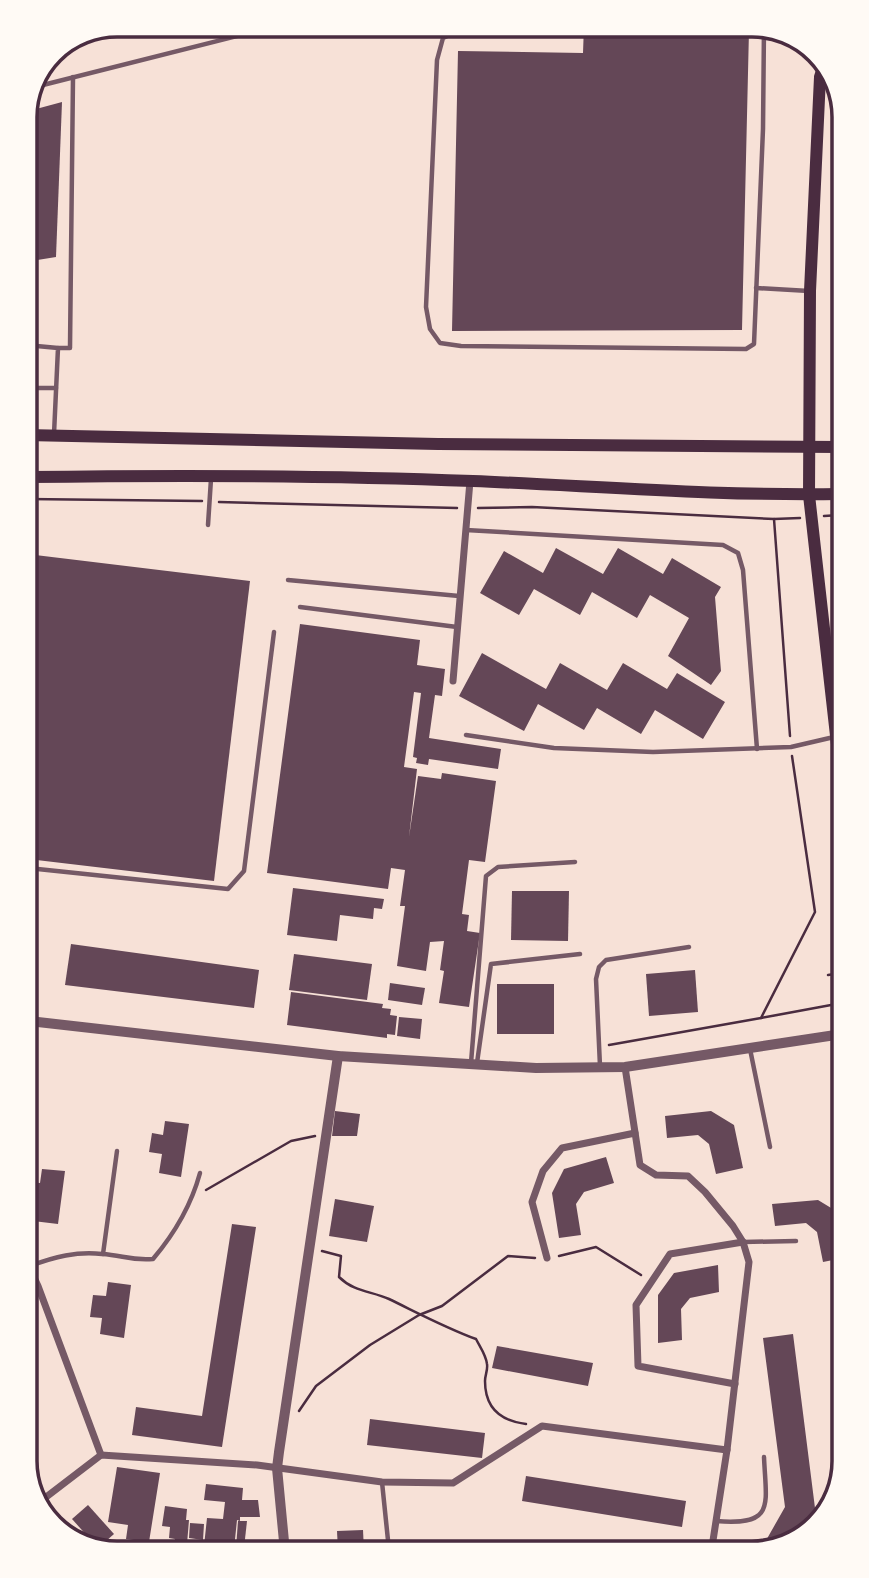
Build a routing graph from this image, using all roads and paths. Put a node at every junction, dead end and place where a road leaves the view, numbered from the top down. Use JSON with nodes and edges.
{"nodes":[{"id":1,"x":230,"y":37,"type":"edge"},
{"id":2,"x":445,"y":37,"type":"edge"},
{"id":3,"x":764,"y":38,"type":"edge"},
{"id":4,"x":73,"y":77,"type":"junction"},
{"id":5,"x":822,"y":77,"type":"edge"},
{"id":6,"x":44,"y":85,"type":"edge"},
{"id":7,"x":756,"y":288,"type":"junction"},
{"id":8,"x":810,"y":291,"type":"junction"},
{"id":9,"x":37,"y":346,"type":"edge"},
{"id":10,"x":58,"y":348,"type":"junction"},
{"id":11,"x":37,"y":387,"type":"edge"},
{"id":12,"x":56,"y":388,"type":"junction"},
{"id":13,"x":37,"y":435,"type":"edge"},
{"id":14,"x":54,"y":435,"type":"junction"},
{"id":15,"x":810,"y":446,"type":"junction"},
{"id":16,"x":832,"y":447,"type":"edge"},
{"id":17,"x":212,"y":475,"type":"junction"},
{"id":18,"x":37,"y":477,"type":"edge"},
{"id":19,"x":470,"y":481,"type":"junction"},
{"id":20,"x":832,"y":494,"type":"edge"},
{"id":21,"x":809,"y":495,"type":"junction"},
{"id":22,"x":37,"y":499,"type":"edge"},
{"id":23,"x":210,"y":501,"type":"junction"},
{"id":24,"x":468,"y":508,"type":"junction"},
{"id":25,"x":208,"y":525,"type":"dead end"},
{"id":26,"x":466,"y":530,"type":"junction"},
{"id":27,"x":288,"y":580,"type":"dead end"},
{"id":28,"x":460,"y":596,"type":"junction"},
{"id":29,"x":300,"y":607,"type":"dead end"},
{"id":30,"x":457,"y":627,"type":"junction"},
{"id":31,"x":274,"y":632,"type":"dead end"},
{"id":32,"x":453,"y":681,"type":"dead end"},
{"id":33,"x":832,"y":709,"type":"edge"},
{"id":34,"x":466,"y":735,"type":"dead end"},
{"id":35,"x":832,"y":738,"type":"edge"},
{"id":36,"x":791,"y":747,"type":"junction"},
{"id":37,"x":757,"y":749,"type":"junction"},
{"id":38,"x":575,"y":862,"type":"dead end"},
{"id":39,"x":37,"y":870,"type":"edge"},
{"id":40,"x":689,"y":947,"type":"dead end"},
{"id":41,"x":580,"y":954,"type":"dead end"},
{"id":42,"x":832,"y":974,"type":"edge"},
{"id":43,"x":828,"y":975,"type":"dead end"},
{"id":44,"x":831,"y":1005,"type":"dead end"},
{"id":45,"x":761,"y":1018,"type":"junction"},
{"id":46,"x":37,"y":1022,"type":"edge"},
{"id":47,"x":832,"y":1036,"type":"edge"},
{"id":48,"x":599,"y":1047,"type":"junction"},
{"id":49,"x":750,"y":1048,"type":"junction"},
{"id":50,"x":338,"y":1056,"type":"junction"},
{"id":51,"x":474,"y":1064,"type":"junction"},
{"id":52,"x":600,"y":1067,"type":"junction"},
{"id":53,"x":625,"y":1067,"type":"junction"},
{"id":54,"x":635,"y":1133,"type":"junction"},
{"id":55,"x":326,"y":1136,"type":"junction"},
{"id":56,"x":770,"y":1147,"type":"dead end"},
{"id":57,"x":117,"y":1151,"type":"dead end"},
{"id":58,"x":200,"y":1173,"type":"dead end"},
{"id":59,"x":194,"y":1196,"type":"junction"},
{"id":60,"x":796,"y":1241,"type":"dead end"},
{"id":61,"x":743,"y":1242,"type":"junction"},
{"id":62,"x":308,"y":1250,"type":"junction"},
{"id":63,"x":103,"y":1254,"type":"junction"},
{"id":64,"x":547,"y":1258,"type":"junction"},
{"id":65,"x":37,"y":1266,"type":"edge"},
{"id":66,"x":652,"y":1281,"type":"junction"},
{"id":67,"x":37,"y":1284,"type":"edge"},
{"id":68,"x":419,"y":1315,"type":"junction"},
{"id":69,"x":735,"y":1384,"type":"junction"},
{"id":70,"x":296,"y":1418,"type":"dead end"},
{"id":71,"x":542,"y":1426,"type":"junction"},
{"id":72,"x":727,"y":1450,"type":"junction"},
{"id":73,"x":101,"y":1455,"type":"junction"},
{"id":74,"x":764,"y":1457,"type":"dead end"},
{"id":75,"x":277,"y":1468,"type":"junction"},
{"id":76,"x":382,"y":1482,"type":"junction"},
{"id":77,"x":45,"y":1498,"type":"edge"},
{"id":78,"x":716,"y":1521,"type":"junction"},
{"id":79,"x":284,"y":1541,"type":"edge"},
{"id":80,"x":388,"y":1541,"type":"edge"},
{"id":81,"x":713,"y":1541,"type":"edge"}],
"edges":[{"from":1,"to":4,"type":"lane"},
{"from":2,"to":7,"type":"lane"},
{"from":3,"to":7,"type":"lane"},
{"from":4,"to":6,"type":"lane"},
{"from":4,"to":10,"type":"lane"},
{"from":5,"to":8,"type":"main road"},
{"from":7,"to":8,"type":"lane"},
{"from":8,"to":15,"type":"main road"},
{"from":9,"to":10,"type":"lane"},
{"from":10,"to":12,"type":"lane"},
{"from":11,"to":12,"type":"lane"},
{"from":12,"to":14,"type":"lane"},
{"from":13,"to":14,"type":"main road"},
{"from":14,"to":15,"type":"main road"},
{"from":15,"to":16,"type":"main road"},
{"from":15,"to":21,"type":"main road"},
{"from":17,"to":18,"type":"main road"},
{"from":17,"to":19,"type":"main road"},
{"from":17,"to":23,"type":"lane"},
{"from":19,"to":21,"type":"main road"},
{"from":19,"to":24,"type":"street"},
{"from":20,"to":21,"type":"main road"},
{"from":21,"to":33,"type":"main road"},
{"from":22,"to":23,"type":"path"},
{"from":23,"to":24,"type":"path"},
{"from":23,"to":25,"type":"lane"},
{"from":24,"to":26,"type":"street"},
{"from":24,"to":36,"type":"path"},
{"from":26,"to":28,"type":"street"},
{"from":26,"to":37,"type":"lane"},
{"from":27,"to":28,"type":"lane"},
{"from":28,"to":30,"type":"street"},
{"from":29,"to":30,"type":"lane"},
{"from":30,"to":32,"type":"street"},
{"from":31,"to":39,"type":"lane"},
{"from":34,"to":37,"type":"lane"},
{"from":35,"to":36,"type":"lane"},
{"from":36,"to":37,"type":"lane"},
{"from":36,"to":45,"type":"path"},
{"from":38,"to":51,"type":"lane"},
{"from":40,"to":48,"type":"lane"},
{"from":41,"to":51,"type":"lane"},
{"from":42,"to":43,"type":"path"},
{"from":44,"to":45,"type":"path"},
{"from":45,"to":48,"type":"path"},
{"from":46,"to":50,"type":"street"},
{"from":47,"to":49,"type":"street"},
{"from":48,"to":52,"type":"lane"},
{"from":49,"to":53,"type":"street"},
{"from":49,"to":56,"type":"lane"},
{"from":50,"to":51,"type":"street"},
{"from":50,"to":55,"type":"street"},
{"from":51,"to":52,"type":"street"},
{"from":52,"to":53,"type":"street"},
{"from":53,"to":54,"type":"street"},
{"from":54,"to":61,"type":"street"},
{"from":54,"to":64,"type":"street"},
{"from":55,"to":59,"type":"path"},
{"from":55,"to":62,"type":"street"},
{"from":57,"to":63,"type":"lane"},
{"from":58,"to":59,"type":"lane"},
{"from":59,"to":63,"type":"lane"},
{"from":60,"to":61,"type":"lane"},
{"from":61,"to":66,"type":"street"},
{"from":61,"to":69,"type":"street"},
{"from":62,"to":68,"type":"path"},
{"from":62,"to":75,"type":"street"},
{"from":63,"to":65,"type":"lane"},
{"from":64,"to":66,"type":"path"},
{"from":64,"to":68,"type":"path"},
{"from":66,"to":69,"type":"street"},
{"from":67,"to":73,"type":"street"},
{"from":68,"to":70,"type":"path"},
{"from":68,"to":71,"type":"path"},
{"from":69,"to":72,"type":"street"},
{"from":71,"to":72,"type":"street"},
{"from":71,"to":76,"type":"street"},
{"from":72,"to":78,"type":"street"},
{"from":73,"to":75,"type":"street"},
{"from":73,"to":77,"type":"street"},
{"from":74,"to":78,"type":"lane"},
{"from":75,"to":76,"type":"street"},
{"from":75,"to":79,"type":"street"},
{"from":76,"to":80,"type":"lane"},
{"from":78,"to":81,"type":"street"}]}
